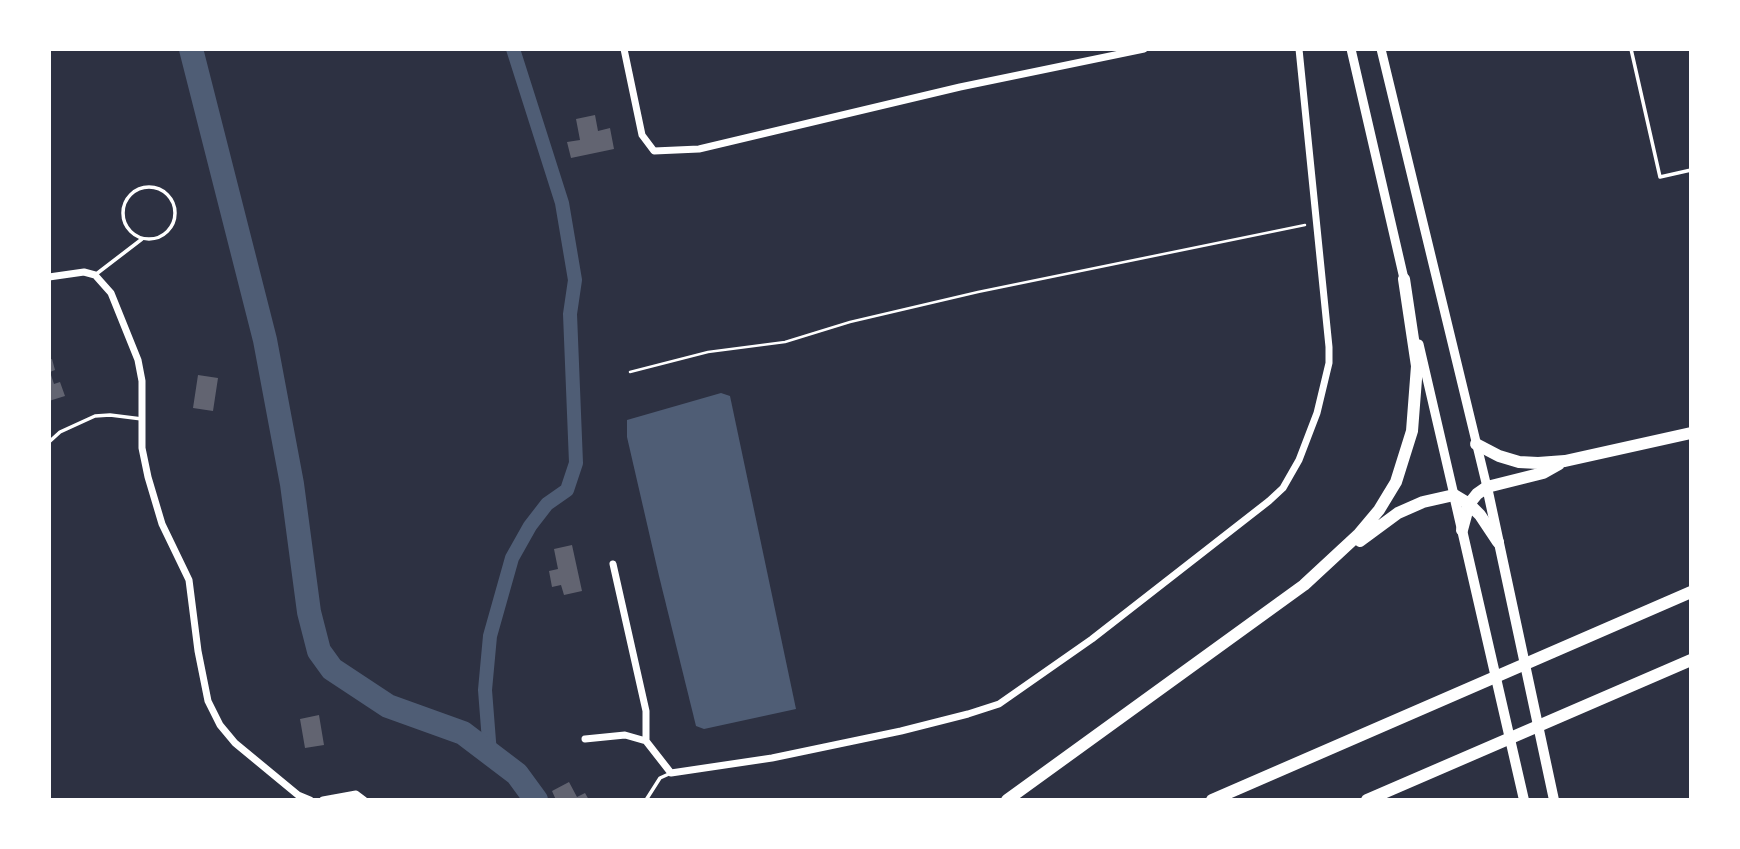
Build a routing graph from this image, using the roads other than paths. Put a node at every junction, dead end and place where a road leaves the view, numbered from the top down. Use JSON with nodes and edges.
{"nodes":[{"id":1,"x":624,"y":49,"type":"edge"},
{"id":2,"x":1144,"y":49,"type":"edge"},
{"id":3,"x":1299,"y":49,"type":"edge"},
{"id":4,"x":1351,"y":49,"type":"edge"},
{"id":5,"x":1381,"y":49,"type":"edge"},
{"id":6,"x":1631,"y":49,"type":"edge"},
{"id":7,"x":1691,"y":170,"type":"edge"},
{"id":8,"x":142,"y":239,"type":"junction"},
{"id":9,"x":95,"y":275,"type":"junction"},
{"id":10,"x":49,"y":277,"type":"edge"},
{"id":11,"x":1404,"y":279,"type":"junction"},
{"id":12,"x":142,"y":419,"type":"junction"},
{"id":13,"x":1691,"y":433,"type":"edge"},
{"id":14,"x":49,"y":442,"type":"edge"},
{"id":15,"x":1476,"y":444,"type":"junction"},
{"id":16,"x":1565,"y":461,"type":"junction"},
{"id":17,"x":1486,"y":487,"type":"junction"},
{"id":18,"x":1454,"y":495,"type":"junction"},
{"id":19,"x":1469,"y":504,"type":"junction"},
{"id":20,"x":1462,"y":530,"type":"junction"},
{"id":21,"x":1497,"y":542,"type":"junction"},
{"id":22,"x":613,"y":564,"type":"dead end"},
{"id":23,"x":1304,"y":585,"type":"junction"},
{"id":24,"x":1691,"y":593,"type":"edge"},
{"id":25,"x":1691,"y":660,"type":"edge"},
{"id":26,"x":585,"y":739,"type":"dead end"},
{"id":27,"x":646,"y":741,"type":"junction"},
{"id":28,"x":671,"y":774,"type":"junction"},
{"id":29,"x":310,"y":800,"type":"edge"},
{"id":30,"x":323,"y":800,"type":"edge"},
{"id":31,"x":364,"y":800,"type":"edge"},
{"id":32,"x":646,"y":800,"type":"edge"},
{"id":33,"x":1007,"y":800,"type":"edge"},
{"id":34,"x":1212,"y":800,"type":"edge"},
{"id":35,"x":1367,"y":800,"type":"edge"},
{"id":36,"x":1524,"y":800,"type":"edge"},
{"id":37,"x":1554,"y":800,"type":"edge"}],
"edges":[{"from":1,"to":2,"type":"street"},
{"from":3,"to":28,"type":"street"},
{"from":4,"to":11,"type":"street"},
{"from":5,"to":15,"type":"street"},
{"from":6,"to":7,"type":"lane"},
{"from":8,"to":8,"type":"lane"},
{"from":8,"to":9,"type":"lane"},
{"from":9,"to":10,"type":"street"},
{"from":9,"to":12,"type":"street"},
{"from":11,"to":18,"type":"street"},
{"from":11,"to":23,"type":"highway"},
{"from":12,"to":14,"type":"lane"},
{"from":12,"to":29,"type":"street"},
{"from":13,"to":16,"type":"highway"},
{"from":15,"to":16,"type":"highway"},
{"from":15,"to":17,"type":"street"},
{"from":16,"to":17,"type":"highway"},
{"from":17,"to":19,"type":"highway"},
{"from":17,"to":21,"type":"main road"},
{"from":18,"to":19,"type":"highway"},
{"from":18,"to":20,"type":"main road"},
{"from":18,"to":23,"type":"highway"},
{"from":19,"to":20,"type":"highway"},
{"from":19,"to":21,"type":"highway"},
{"from":20,"to":36,"type":"main road"},
{"from":21,"to":37,"type":"main road"},
{"from":22,"to":27,"type":"street"},
{"from":23,"to":33,"type":"highway"},
{"from":24,"to":34,"type":"highway"},
{"from":25,"to":35,"type":"highway"},
{"from":26,"to":27,"type":"street"},
{"from":27,"to":28,"type":"street"},
{"from":28,"to":32,"type":"lane"},
{"from":30,"to":31,"type":"street"}]}
